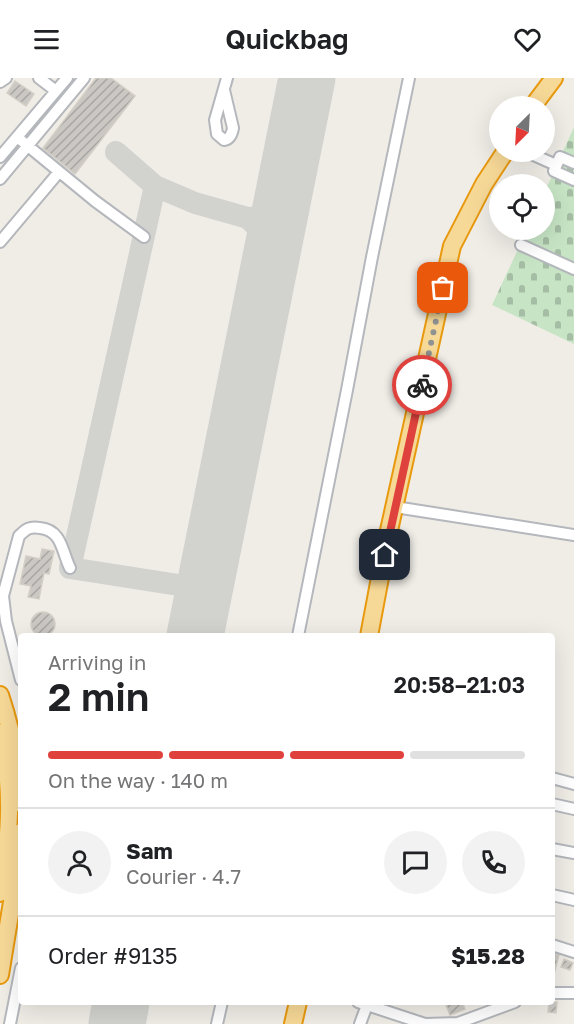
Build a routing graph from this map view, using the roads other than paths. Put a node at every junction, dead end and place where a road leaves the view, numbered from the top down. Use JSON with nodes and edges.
{"nodes":[{"id":1,"x":6,"y":78,"type":"edge"},
{"id":2,"x":39,"y":78,"type":"edge"},
{"id":3,"x":84,"y":78,"type":"edge"},
{"id":4,"x":227,"y":78,"type":"edge"},
{"id":5,"x":409,"y":78,"type":"edge"},
{"id":6,"x":554,"y":78,"type":"edge"},
{"id":7,"x":63,"y":79,"type":"edge"},
{"id":8,"x":0,"y":82,"type":"edge"},
{"id":9,"x":224,"y":90,"type":"dead end"},
{"id":10,"x":56,"y":91,"type":"junction"},
{"id":11,"x":540,"y":96,"type":"edge"},
{"id":12,"x":17,"y":137,"type":"junction"},
{"id":13,"x":28,"y":147,"type":"junction"},
{"id":14,"x":0,"y":157,"type":"edge"},
{"id":15,"x":498,"y":162,"type":"edge"},
{"id":16,"x":549,"y":162,"type":"edge"},
{"id":17,"x":574,"y":163,"type":"edge"},
{"id":18,"x":556,"y":165,"type":"junction"},
{"id":19,"x":59,"y":172,"type":"junction"},
{"id":20,"x":0,"y":179,"type":"edge"},
{"id":21,"x":574,"y":180,"type":"edge"},
{"id":22,"x":144,"y":237,"type":"dead end"},
{"id":23,"x":0,"y":242,"type":"edge"},
{"id":24,"x":521,"y":245,"type":"dead end"},
{"id":25,"x":574,"y":269,"type":"edge"},
{"id":26,"x":395,"y":507,"type":"junction"},
{"id":27,"x":574,"y":536,"type":"edge"},
{"id":28,"x":70,"y":568,"type":"dead end"},
{"id":29,"x":2,"y":597,"type":"edge"},
{"id":30,"x":298,"y":633,"type":"edge"},
{"id":31,"x":370,"y":633,"type":"edge"},
{"id":32,"x":18,"y":668,"type":"edge"},
{"id":33,"x":0,"y":695,"type":"edge"},
{"id":34,"x":0,"y":733,"type":"edge"},
{"id":35,"x":18,"y":768,"type":"edge"},
{"id":36,"x":555,"y":779,"type":"edge"},
{"id":37,"x":574,"y":784,"type":"edge"},
{"id":38,"x":555,"y":805,"type":"edge"},
{"id":39,"x":574,"y":809,"type":"edge"},
{"id":40,"x":555,"y":850,"type":"edge"},
{"id":41,"x":574,"y":853,"type":"edge"},
{"id":42,"x":18,"y":861,"type":"edge"},
{"id":43,"x":0,"y":892,"type":"edge"},
{"id":44,"x":555,"y":896,"type":"edge"},
{"id":45,"x":574,"y":900,"type":"edge"},
{"id":46,"x":555,"y":946,"type":"edge"},
{"id":47,"x":574,"y":951,"type":"edge"},
{"id":48,"x":0,"y":975,"type":"edge"},
{"id":49,"x":18,"y":983,"type":"edge"},
{"id":50,"x":555,"y":993,"type":"edge"},
{"id":51,"x":574,"y":993,"type":"edge"},
{"id":52,"x":221,"y":1005,"type":"edge"},
{"id":53,"x":297,"y":1005,"type":"edge"},
{"id":54,"x":362,"y":1005,"type":"edge"},
{"id":55,"x":368,"y":1005,"type":"edge"},
{"id":56,"x":507,"y":1005,"type":"edge"},
{"id":57,"x":458,"y":1023,"type":"edge"},
{"id":58,"x":10,"y":1024,"type":"edge"},
{"id":59,"x":218,"y":1024,"type":"edge"},
{"id":60,"x":293,"y":1024,"type":"edge"},
{"id":61,"x":360,"y":1024,"type":"edge"}],
"edges":[{"from":1,"to":8,"type":"street"},
{"from":2,"to":10,"type":"street"},
{"from":3,"to":13,"type":"street"},
{"from":4,"to":9,"type":"street"},
{"from":5,"to":30,"type":"street"},
{"from":6,"to":11,"type":"highway"},
{"from":7,"to":10,"type":"street"},
{"from":10,"to":12,"type":"street"},
{"from":12,"to":13,"type":"street"},
{"from":12,"to":14,"type":"street"},
{"from":13,"to":19,"type":"street"},
{"from":13,"to":20,"type":"street"},
{"from":15,"to":26,"type":"highway"},
{"from":16,"to":18,"type":"street"},
{"from":17,"to":18,"type":"street"},
{"from":18,"to":21,"type":"street"},
{"from":19,"to":22,"type":"street"},
{"from":19,"to":23,"type":"street"},
{"from":24,"to":25,"type":"street"},
{"from":26,"to":27,"type":"street"},
{"from":26,"to":31,"type":"highway"},
{"from":28,"to":29,"type":"street"},
{"from":29,"to":32,"type":"street"},
{"from":33,"to":35,"type":"highway"},
{"from":34,"to":43,"type":"highway"},
{"from":36,"to":37,"type":"street"},
{"from":38,"to":39,"type":"street"},
{"from":40,"to":41,"type":"street"},
{"from":42,"to":48,"type":"highway"},
{"from":44,"to":45,"type":"street"},
{"from":46,"to":47,"type":"street"},
{"from":49,"to":58,"type":"street"},
{"from":50,"to":51,"type":"street"},
{"from":52,"to":59,"type":"street"},
{"from":53,"to":60,"type":"highway"},
{"from":54,"to":61,"type":"street"},
{"from":55,"to":57,"type":"street"},
{"from":56,"to":57,"type":"street"}]}
